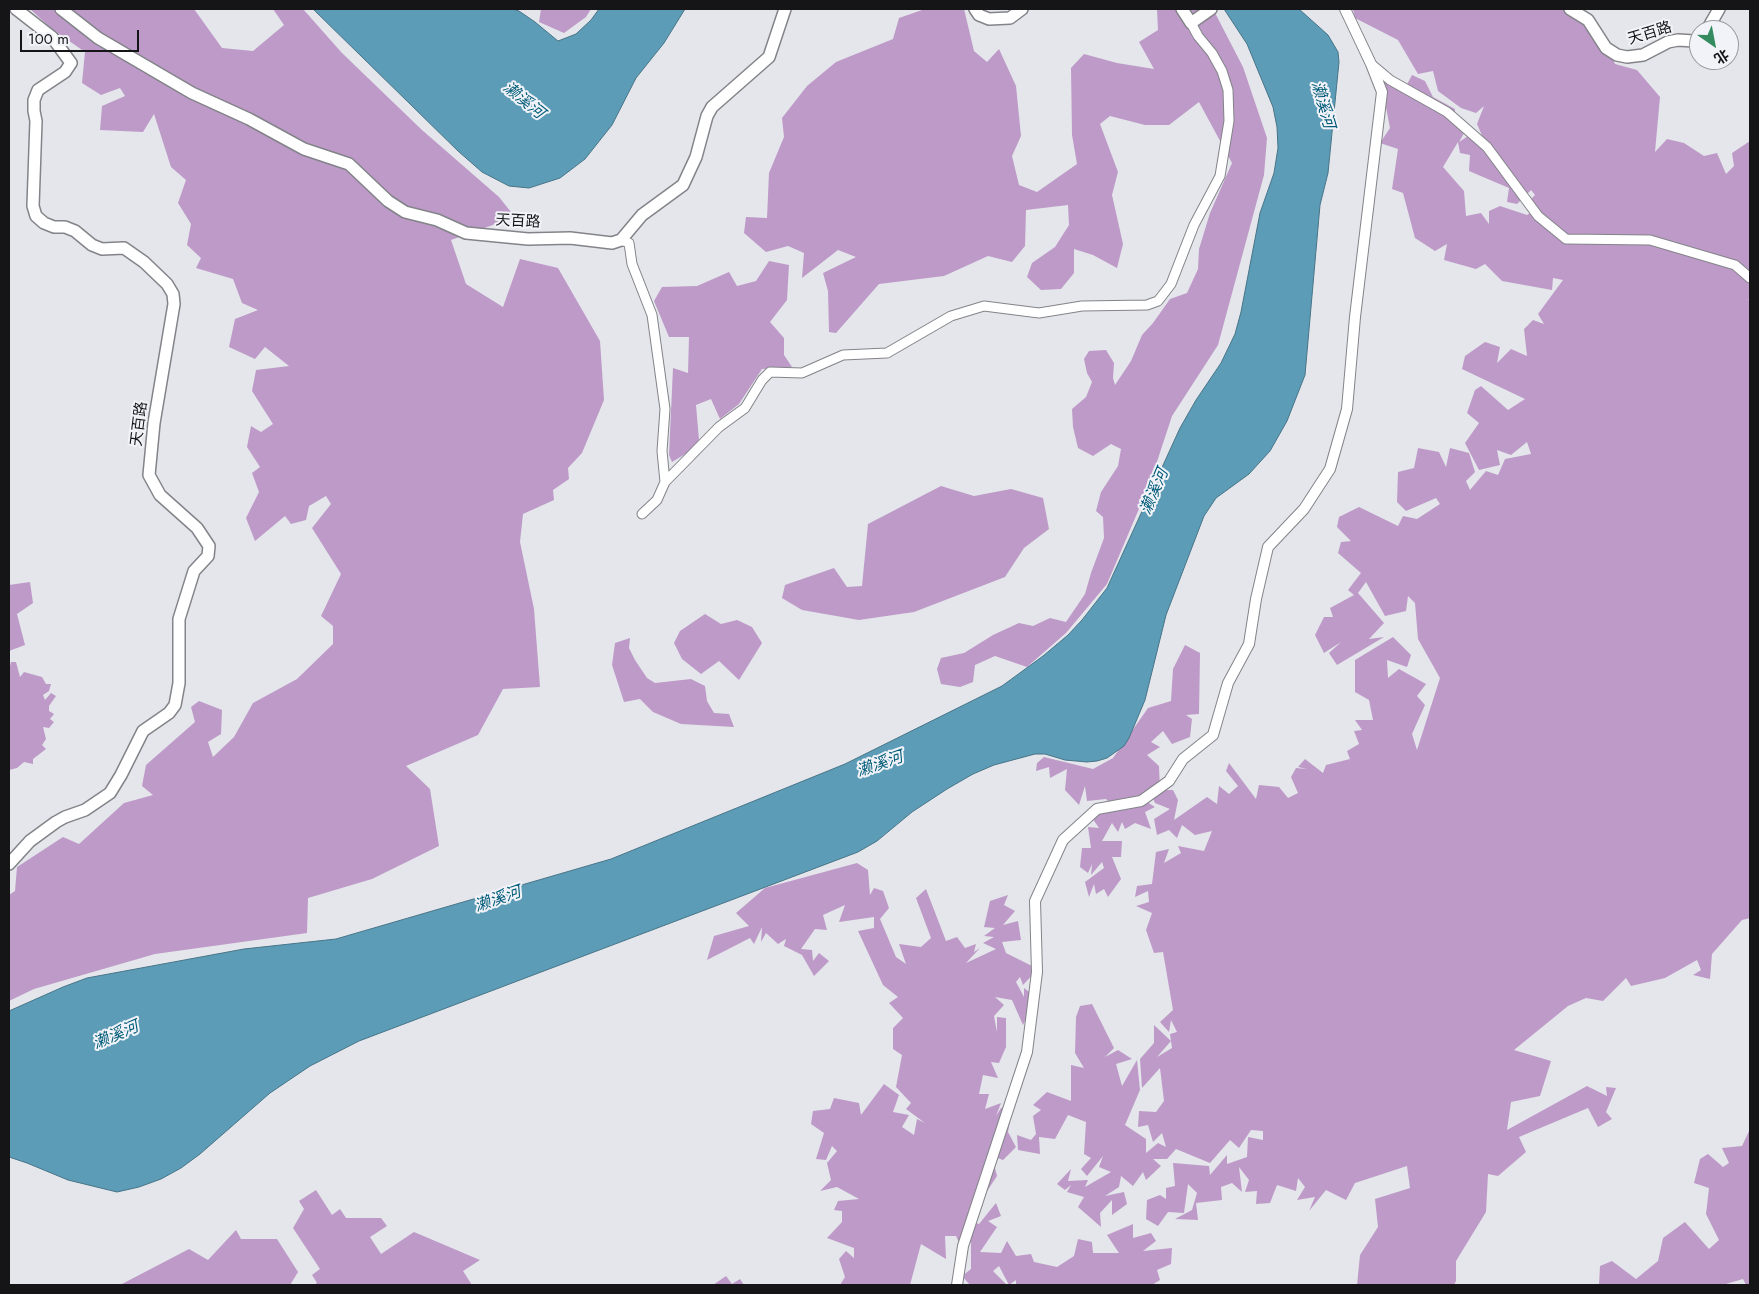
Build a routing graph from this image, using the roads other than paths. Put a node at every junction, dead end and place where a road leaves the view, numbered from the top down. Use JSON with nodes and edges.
{"nodes":[{"id":1,"x":16,"y":9,"type":"edge"},
{"id":2,"x":61,"y":9,"type":"edge"},
{"id":3,"x":785,"y":9,"type":"edge"},
{"id":4,"x":975,"y":9,"type":"edge"},
{"id":5,"x":1022,"y":9,"type":"edge"},
{"id":6,"x":1182,"y":9,"type":"edge"},
{"id":7,"x":1211,"y":9,"type":"edge"},
{"id":8,"x":1346,"y":9,"type":"edge"},
{"id":9,"x":1570,"y":9,"type":"edge"},
{"id":10,"x":1719,"y":9,"type":"edge"},
{"id":11,"x":1713,"y":20,"type":"edge"},
{"id":12,"x":1191,"y":23,"type":"junction"},
{"id":13,"x":1689,"y":40,"type":"edge"},
{"id":14,"x":1371,"y":64,"type":"junction"},
{"id":15,"x":621,"y":240,"type":"junction"},
{"id":16,"x":1750,"y":278,"type":"edge"},
{"id":17,"x":666,"y":482,"type":"junction"},
{"id":18,"x":642,"y":514,"type":"dead end"},
{"id":19,"x":9,"y":864,"type":"edge"},
{"id":20,"x":957,"y":1285,"type":"edge"}],
"edges":[{"from":1,"to":19,"type":"main road","name":"天百路"},
{"from":2,"to":15,"type":"main road","name":"天百路"},
{"from":3,"to":15,"type":"main road"},
{"from":4,"to":5,"type":"main road"},
{"from":6,"to":12,"type":"main road"},
{"from":7,"to":12,"type":"main road"},
{"from":8,"to":14,"type":"street"},
{"from":9,"to":13,"type":"main road","name":"天百路"},
{"from":10,"to":11,"type":"main road"},
{"from":12,"to":17,"type":"street"},
{"from":14,"to":16,"type":"street"},
{"from":14,"to":20,"type":"street"},
{"from":15,"to":17,"type":"street"},
{"from":17,"to":18,"type":"street"}]}
